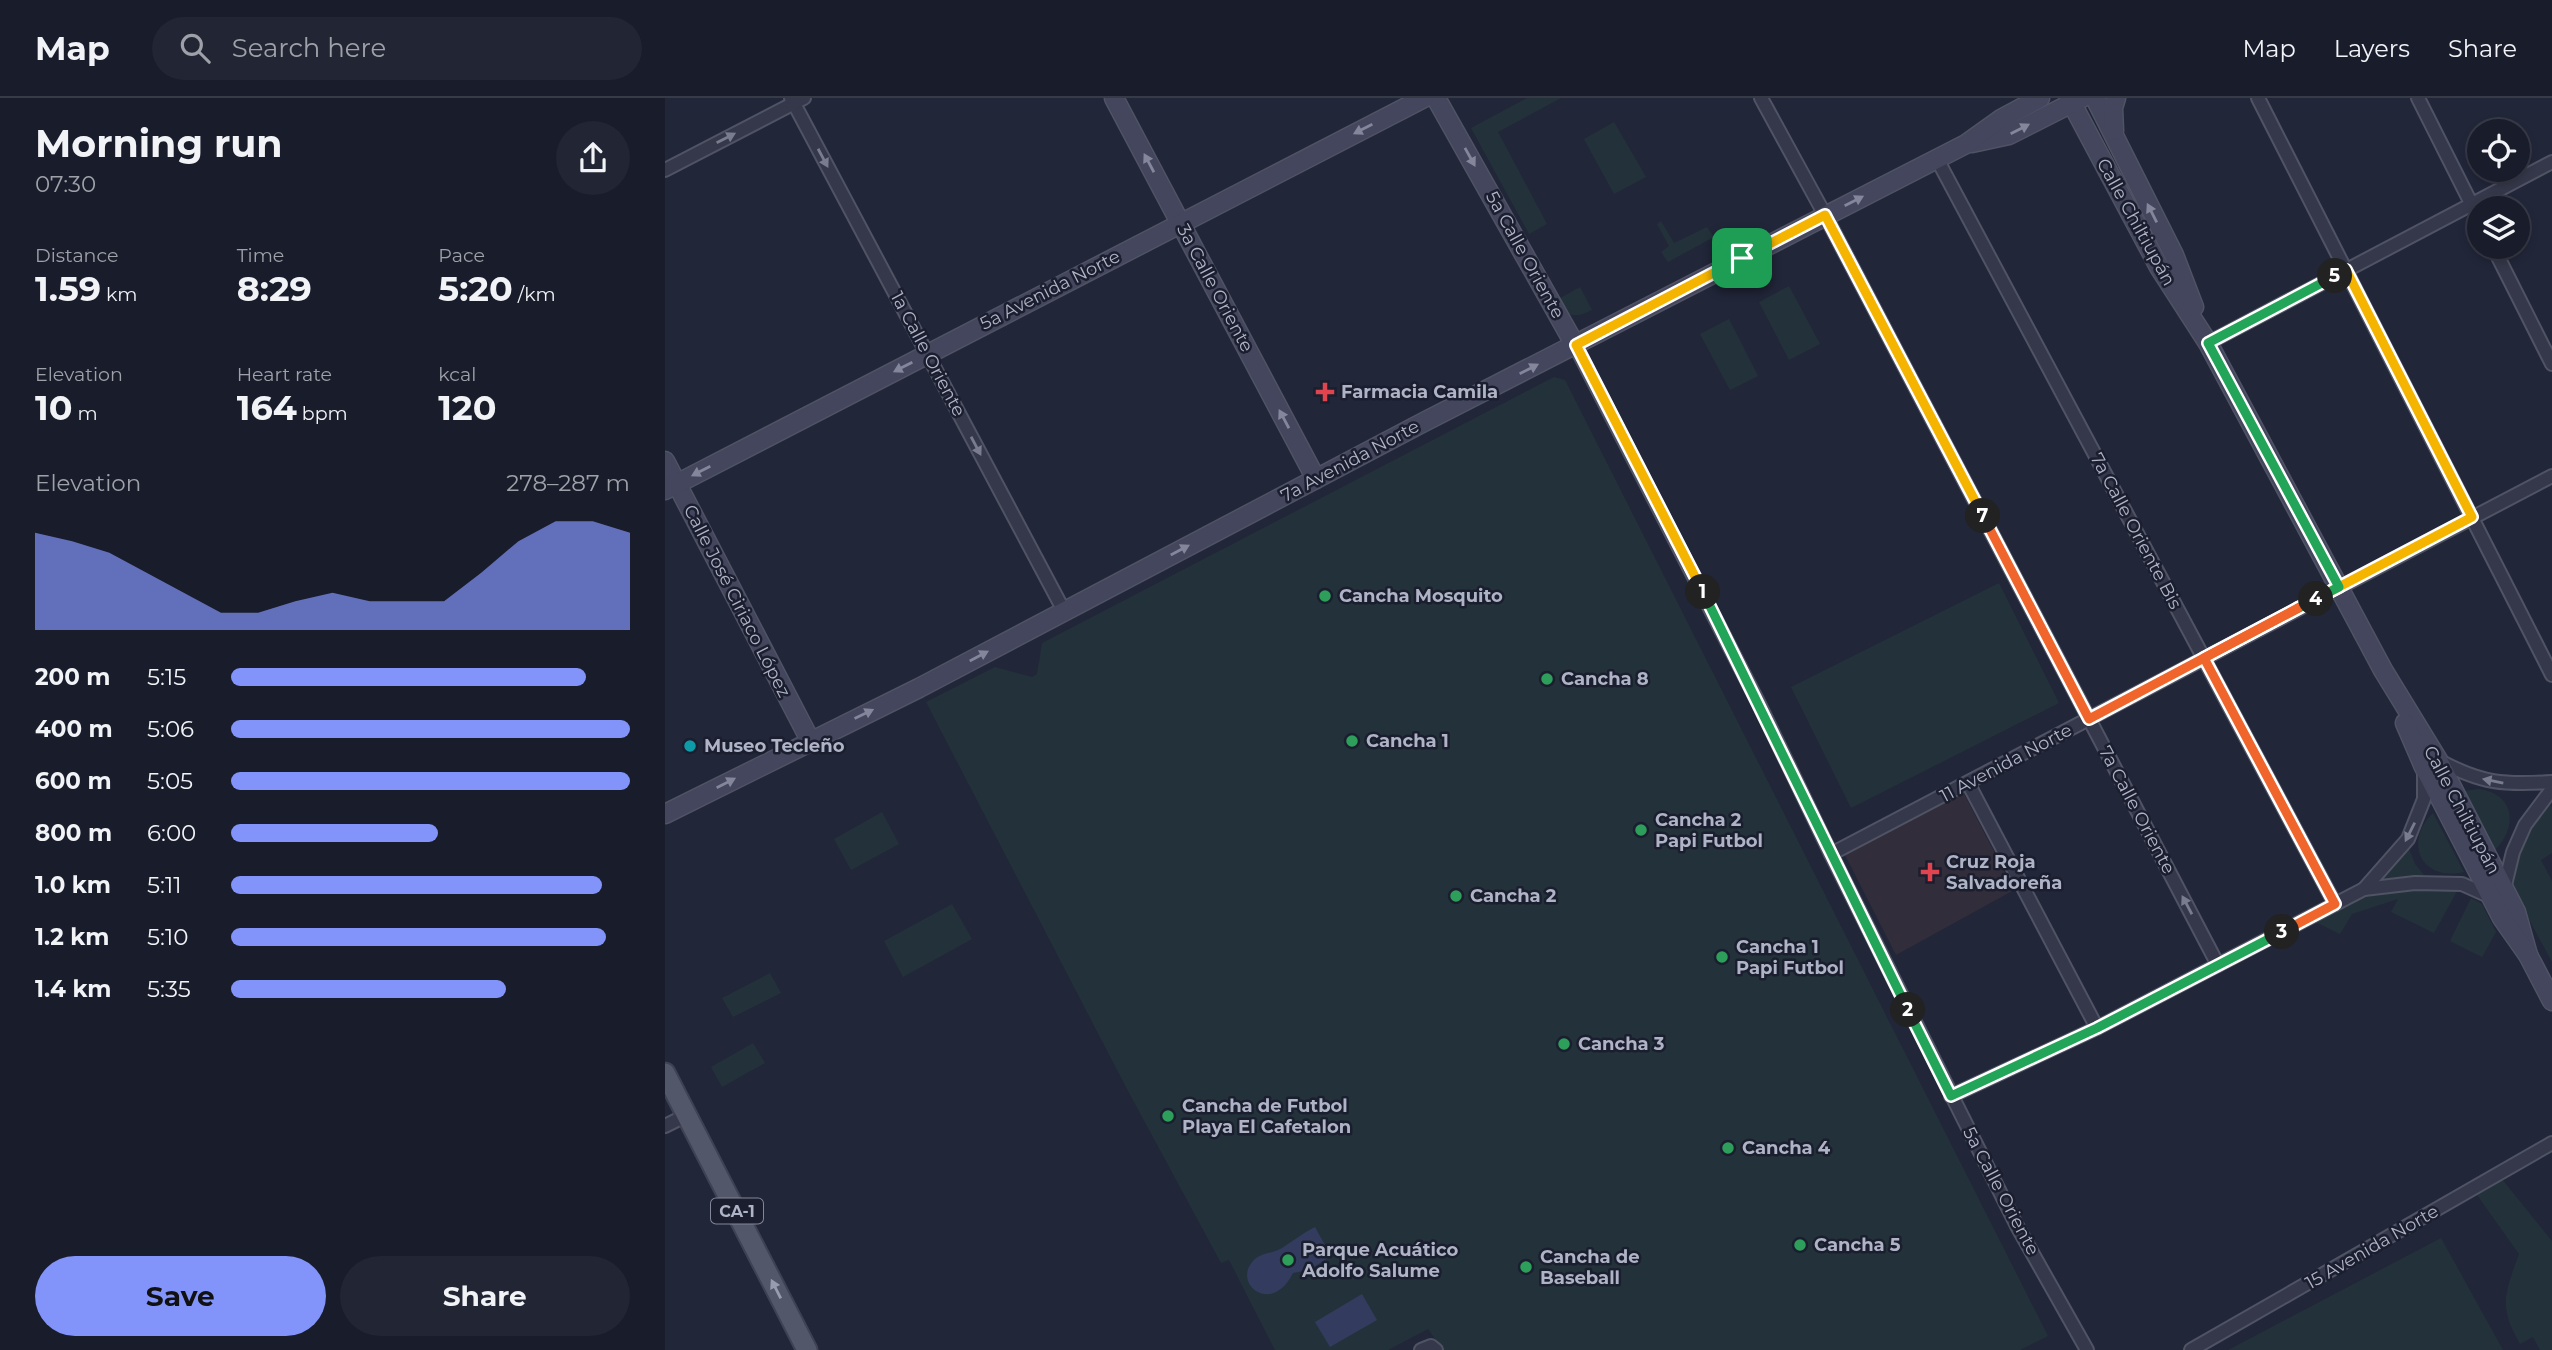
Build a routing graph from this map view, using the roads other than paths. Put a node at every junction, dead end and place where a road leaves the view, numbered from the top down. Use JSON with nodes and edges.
{"nodes":[{"id":1,"x":1114,"y":98,"type":"edge"},
{"id":2,"x":1424,"y":98,"type":"edge"},
{"id":3,"x":1437,"y":98,"type":"edge"},
{"id":4,"x":1761,"y":98,"type":"edge"},
{"id":5,"x":2039,"y":98,"type":"edge"},
{"id":6,"x":2095,"y":98,"type":"edge"},
{"id":7,"x":2116,"y":98,"type":"edge"},
{"id":8,"x":2258,"y":98,"type":"edge"},
{"id":9,"x":2418,"y":98,"type":"edge"},
{"id":10,"x":797,"y":100,"type":"edge"},
{"id":11,"x":2074,"y":100,"type":"edge"},
{"id":12,"x":2114,"y":138,"type":"junction"},
{"id":13,"x":1966,"y":144,"type":"junction"},
{"id":14,"x":1937,"y":159,"type":"junction"},
{"id":15,"x":2552,"y":162,"type":"edge"},
{"id":16,"x":665,"y":170,"type":"edge"},
{"id":17,"x":2467,"y":196,"type":"edge"},
{"id":18,"x":2486,"y":196,"type":"edge"},
{"id":19,"x":2467,"y":206,"type":"edge"},
{"id":20,"x":1825,"y":215,"type":"junction"},
{"id":21,"x":1181,"y":223,"type":"junction"},
{"id":22,"x":2499,"y":259,"type":"edge"},
{"id":23,"x":2346,"y":270,"type":"junction"},
{"id":24,"x":2208,"y":343,"type":"junction"},
{"id":25,"x":1576,"y":345,"type":"junction"},
{"id":26,"x":927,"y":354,"type":"junction"},
{"id":27,"x":2552,"y":364,"type":"edge"},
{"id":28,"x":665,"y":461,"type":"edge"},
{"id":29,"x":2552,"y":476,"type":"edge"},
{"id":30,"x":1316,"y":479,"type":"junction"},
{"id":31,"x":671,"y":487,"type":"edge"},
{"id":32,"x":2472,"y":517,"type":"junction"},
{"id":33,"x":2339,"y":587,"type":"junction"},
{"id":34,"x":1064,"y":611,"type":"junction"},
{"id":35,"x":2204,"y":658,"type":"junction"},
{"id":36,"x":2552,"y":675,"type":"edge"},
{"id":37,"x":2089,"y":719,"type":"junction"},
{"id":38,"x":810,"y":740,"type":"junction"},
{"id":39,"x":2431,"y":764,"type":"junction"},
{"id":40,"x":2552,"y":782,"type":"edge"},
{"id":41,"x":1968,"y":783,"type":"junction"},
{"id":42,"x":2552,"y":789,"type":"edge"},
{"id":43,"x":665,"y":814,"type":"edge"},
{"id":44,"x":1831,"y":854,"type":"junction"},
{"id":45,"x":2364,"y":889,"type":"junction"},
{"id":46,"x":2497,"y":893,"type":"junction"},
{"id":47,"x":2335,"y":904,"type":"junction"},
{"id":48,"x":2218,"y":965,"type":"junction"},
{"id":49,"x":2552,"y":1001,"type":"edge"},
{"id":50,"x":2097,"y":1028,"type":"junction"},
{"id":51,"x":665,"y":1073,"type":"edge"},
{"id":52,"x":1951,"y":1096,"type":"junction"},
{"id":53,"x":687,"y":1115,"type":"junction"},
{"id":54,"x":665,"y":1126,"type":"edge"},
{"id":55,"x":2552,"y":1143,"type":"edge"},
{"id":56,"x":807,"y":1350,"type":"edge"},
{"id":57,"x":1421,"y":1350,"type":"edge"},
{"id":58,"x":1436,"y":1350,"type":"edge"},
{"id":59,"x":2087,"y":1350,"type":"edge"},
{"id":60,"x":2191,"y":1350,"type":"edge"}],
"edges":[{"from":21,"to":1,"type":"street","name":"3a Calle Oriente","one_way":true},
{"from":2,"to":21,"type":"street","name":"5a Avenida Norte","one_way":true},
{"from":3,"to":25,"type":"street","name":"5a Calle Oriente","one_way":true},
{"from":4,"to":20,"type":"street","name":"7a Calle Oriente"},
{"from":5,"to":13,"type":"street","name":"7a Avenida Norte"},
{"from":6,"to":12,"type":"street","name":"Calle Chiltiupán"},
{"from":7,"to":12,"type":"street"},
{"from":8,"to":23,"type":"street"},
{"from":9,"to":17,"type":"street"},
{"from":16,"to":10,"type":"street","one_way":true},
{"from":10,"to":26,"type":"street","name":"1a Calle Oriente","one_way":true},
{"from":13,"to":11,"type":"street","name":"7a Avenida Norte","one_way":true},
{"from":11,"to":24,"type":"street","name":"Calle Chiltiupán"},
{"from":24,"to":12,"type":"street","name":"Calle Chiltiupán","one_way":true},
{"from":13,"to":14,"type":"street","name":"7a Avenida Norte"},
{"from":20,"to":14,"type":"street","name":"7a Avenida Norte","one_way":true},
{"from":14,"to":35,"type":"street","name":"7a Calle Oriente Bis"},
{"from":15,"to":18,"type":"street"},
{"from":19,"to":23,"type":"street"},
{"from":20,"to":25,"type":"street","name":"7a Avenida Norte"},
{"from":20,"to":37,"type":"street","name":"7a Calle Oriente"},
{"from":21,"to":26,"type":"street","name":"5a Avenida Norte"},
{"from":30,"to":21,"type":"street","name":"3a Calle Oriente","one_way":true},
{"from":22,"to":27,"type":"street"},
{"from":23,"to":24,"type":"street"},
{"from":23,"to":32,"type":"street"},
{"from":24,"to":33,"type":"street","name":"Calle Chiltiupán"},
{"from":30,"to":25,"type":"street","name":"7a Avenida Norte","one_way":true},
{"from":25,"to":44,"type":"street","name":"5a Calle Oriente"},
{"from":26,"to":31,"type":"street","name":"5a Avenida Norte","one_way":true},
{"from":26,"to":34,"type":"street","name":"1a Calle Oriente","one_way":true},
{"from":28,"to":31,"type":"street","name":"Calle José Ciriaco López"},
{"from":29,"to":32,"type":"street","name":"11 Avenida Norte"},
{"from":34,"to":30,"type":"street","name":"7a Avenida Norte","one_way":true},
{"from":31,"to":38,"type":"street","name":"Calle José Ciriaco López"},
{"from":32,"to":33,"type":"street","name":"11 Avenida Norte"},
{"from":32,"to":36,"type":"street"},
{"from":33,"to":35,"type":"street","name":"11 Avenida Norte"},
{"from":33,"to":39,"type":"street","name":"Calle Chiltiupán"},
{"from":38,"to":34,"type":"street","name":"7a Avenida Norte","one_way":true},
{"from":35,"to":37,"type":"street","name":"11 Avenida Norte"},
{"from":35,"to":47,"type":"street","name":"7a Calle Oriente Bis"},
{"from":37,"to":41,"type":"street","name":"11 Avenida Norte"},
{"from":48,"to":37,"type":"street","name":"7a Calle Oriente","one_way":true},
{"from":43,"to":38,"type":"street","name":"7a Avenida Norte","one_way":true},
{"from":40,"to":39,"type":"street","one_way":true},
{"from":39,"to":45,"type":"street","one_way":true},
{"from":39,"to":46,"type":"street","name":"Calle Chiltiupán"},
{"from":41,"to":44,"type":"street","name":"11 Avenida Norte"},
{"from":41,"to":50,"type":"street"},
{"from":42,"to":46,"type":"street"},
{"from":44,"to":52,"type":"street","name":"5a Calle Oriente"},
{"from":45,"to":46,"type":"street"},
{"from":45,"to":47,"type":"street"},
{"from":46,"to":49,"type":"street","name":"Calle Chiltiupán"},
{"from":47,"to":48,"type":"street"},
{"from":48,"to":50,"type":"street"},
{"from":50,"to":52,"type":"street"},
{"from":51,"to":53,"type":"main road","number":"CA-1"},
{"from":52,"to":59,"type":"street","name":"5a Calle Oriente"},
{"from":53,"to":54,"type":"street"},
{"from":56,"to":53,"type":"main road","number":"CA-1","one_way":true},
{"from":55,"to":60,"type":"street","name":"15 Avenida Norte"},
{"from":57,"to":58,"type":"street"}]}
